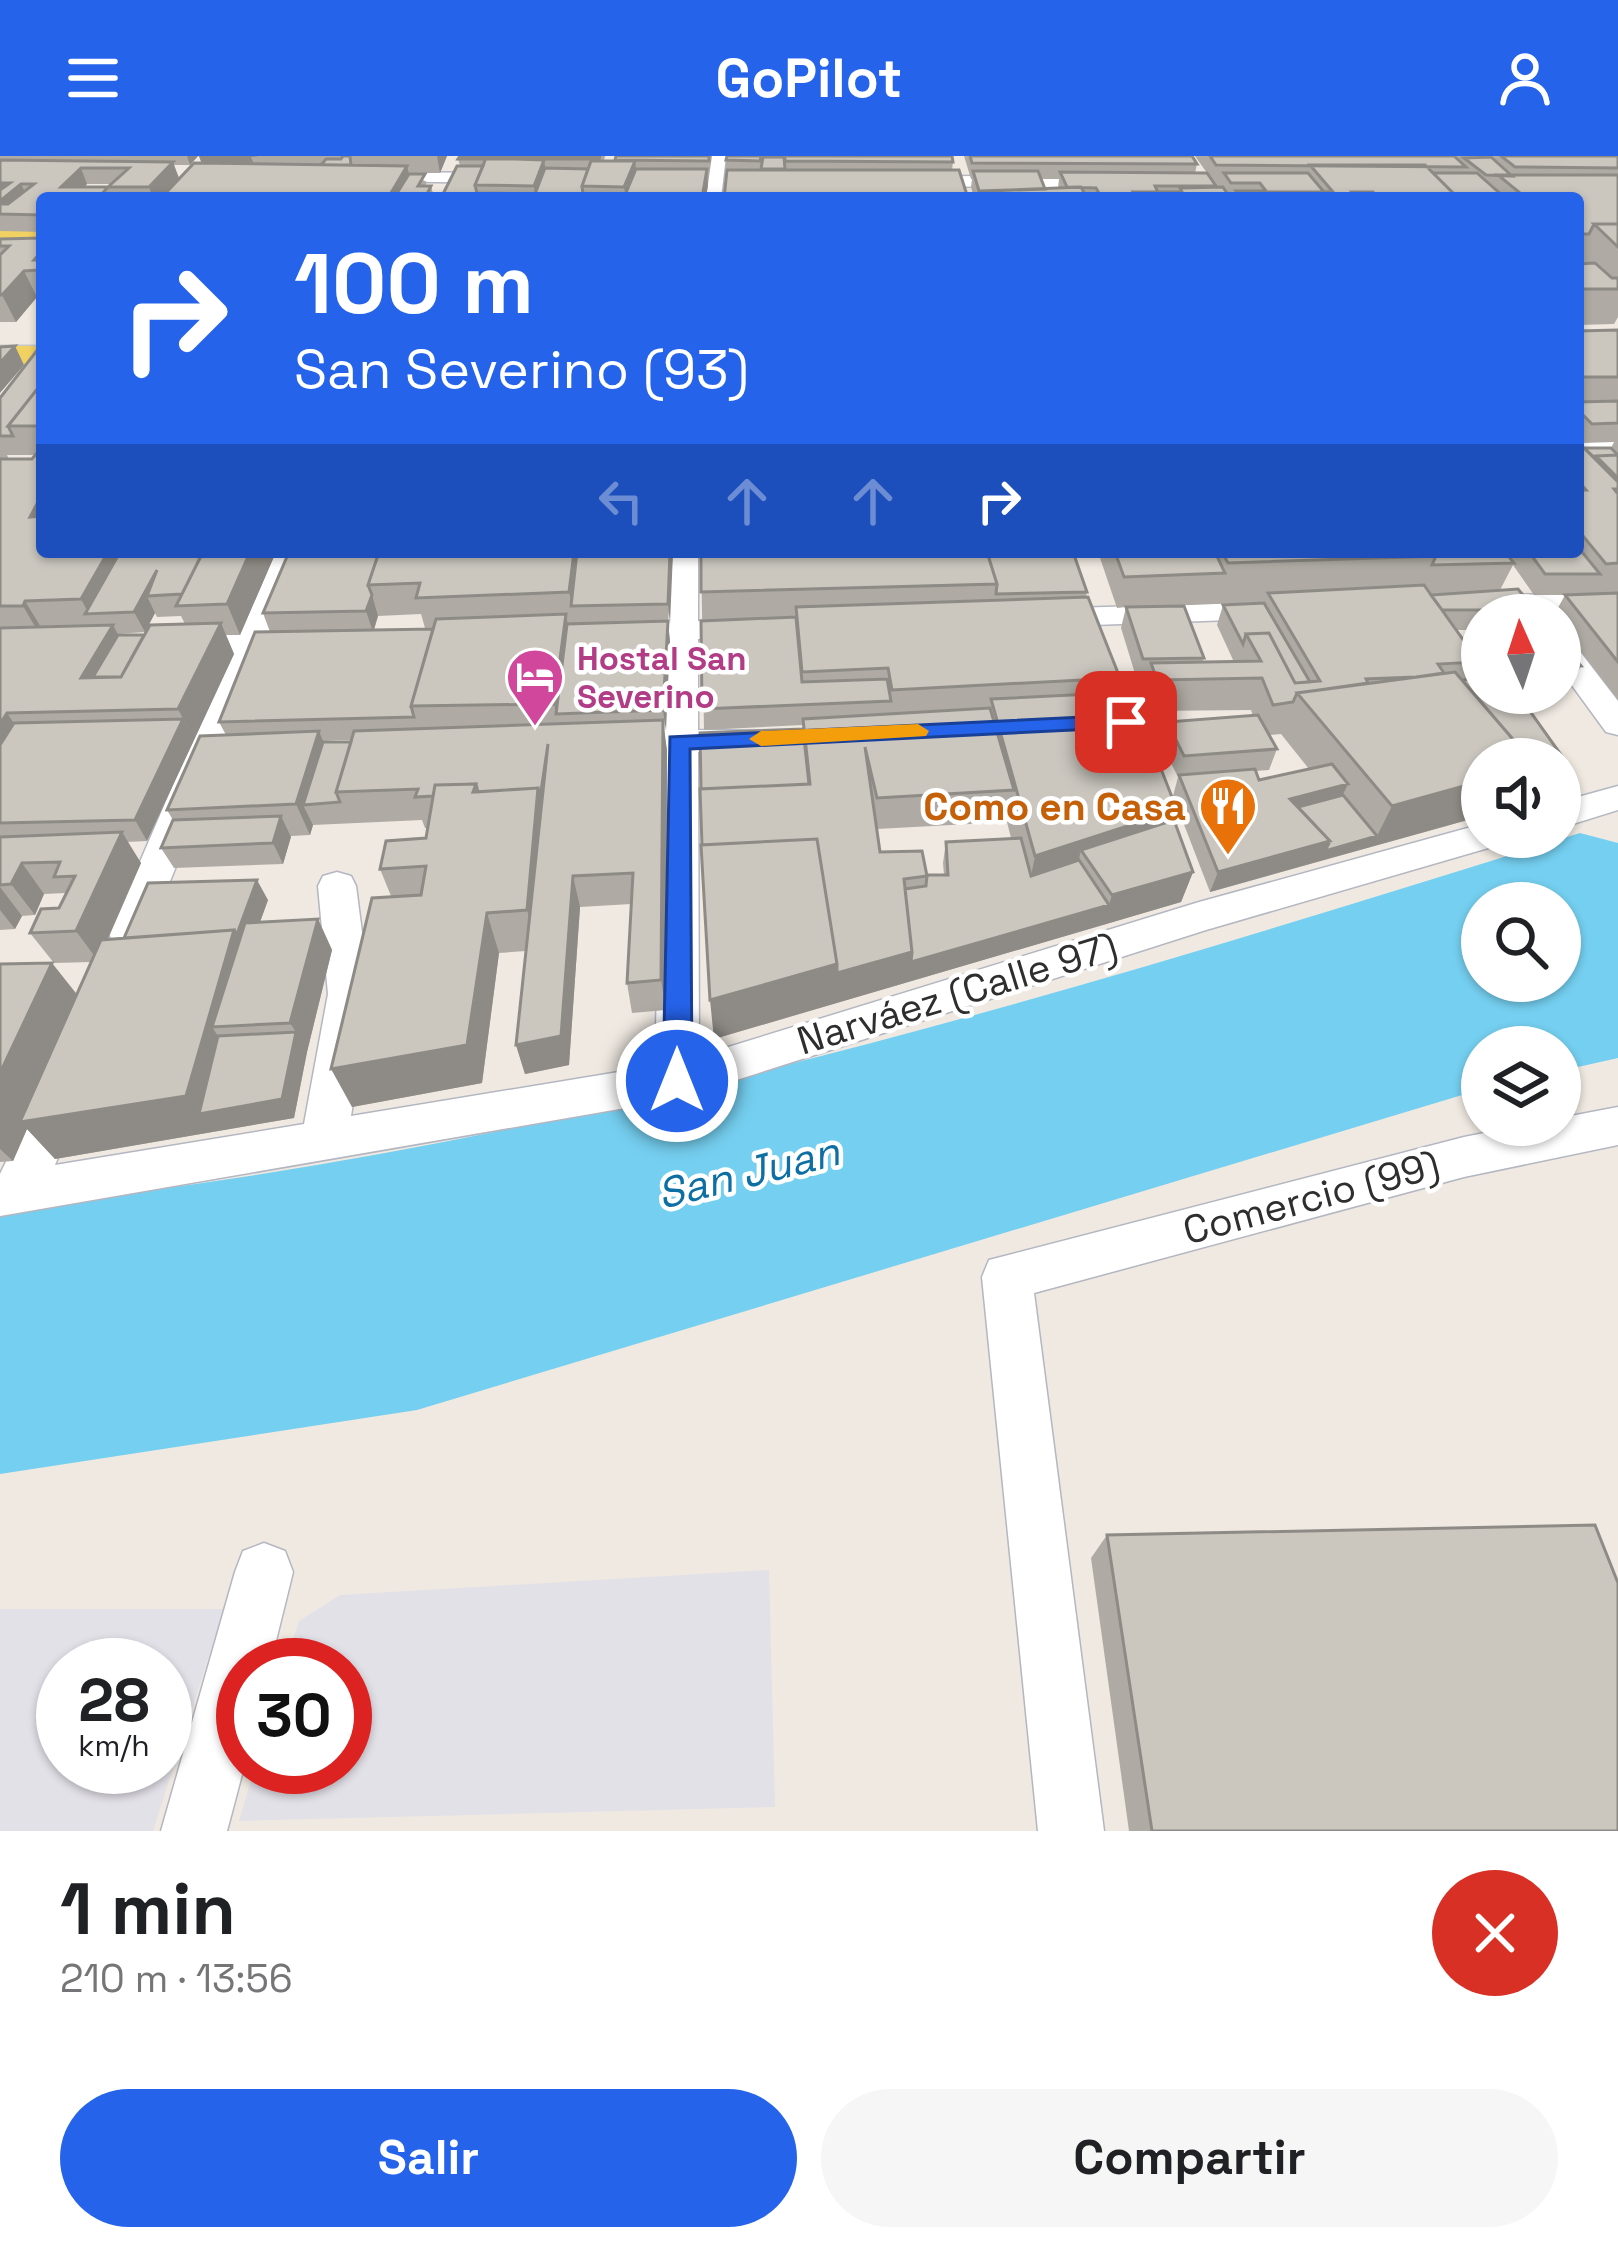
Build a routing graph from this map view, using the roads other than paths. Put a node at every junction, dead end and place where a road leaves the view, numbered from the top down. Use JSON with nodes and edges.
{"nodes":[{"id":1,"x":459,"y":156,"type":"edge"},
{"id":2,"x":718,"y":156,"type":"edge"},
{"id":3,"x":953,"y":156,"type":"edge"},
{"id":4,"x":1185,"y":156,"type":"edge"},
{"id":5,"x":357,"y":177,"type":"edge"},
{"id":6,"x":451,"y":178,"type":"junction"},
{"id":7,"x":539,"y":178,"type":"edge"},
{"id":8,"x":693,"y":180,"type":"edge"},
{"id":9,"x":737,"y":181,"type":"edge"},
{"id":10,"x":894,"y":182,"type":"edge"},
{"id":11,"x":1294,"y":184,"type":"edge"},
{"id":12,"x":714,"y":189,"type":"edge"},
{"id":13,"x":964,"y":190,"type":"edge"},
{"id":14,"x":1210,"y":190,"type":"edge"},
{"id":15,"x":445,"y":192,"type":"edge"},
{"id":16,"x":0,"y":234,"type":"edge"},
{"id":17,"x":36,"y":235,"type":"edge"},
{"id":18,"x":0,"y":356,"type":"edge"},
{"id":19,"x":36,"y":365,"type":"edge"},
{"id":20,"x":1584,"y":448,"type":"edge"},
{"id":21,"x":1618,"y":448,"type":"edge"},
{"id":22,"x":284,"y":558,"type":"edge"},
{"id":23,"x":683,"y":558,"type":"edge"},
{"id":24,"x":1501,"y":569,"type":"edge"},
{"id":25,"x":1520,"y":594,"type":"edge"},
{"id":26,"x":1618,"y":601,"type":"edge"},
{"id":27,"x":1581,"y":604,"type":"edge"},
{"id":28,"x":1086,"y":606,"type":"junction"},
{"id":29,"x":1435,"y":606,"type":"edge"},
{"id":30,"x":1461,"y":607,"type":"edge"},
{"id":31,"x":1297,"y":610,"type":"edge"},
{"id":32,"x":999,"y":620,"type":"edge"},
{"id":33,"x":794,"y":627,"type":"edge"},
{"id":34,"x":681,"y":631,"type":"junction"},
{"id":35,"x":590,"y":633,"type":"edge"},
{"id":36,"x":340,"y":639,"type":"edge"},
{"id":37,"x":249,"y":642,"type":"junction"},
{"id":38,"x":136,"y":645,"type":"edge"},
{"id":39,"x":1104,"y":659,"type":"edge"},
{"id":40,"x":1581,"y":675,"type":"edge"},
{"id":41,"x":1618,"y":724,"type":"edge"},
{"id":42,"x":796,"y":737,"type":"edge"},
{"id":43,"x":678,"y":742,"type":"junction"},
{"id":44,"x":583,"y":746,"type":"edge"},
{"id":45,"x":250,"y":757,"type":"edge"},
{"id":46,"x":202,"y":758,"type":"junction"},
{"id":47,"x":1618,"y":798,"type":"edge"},
{"id":48,"x":1581,"y":808,"type":"edge"},
{"id":49,"x":1461,"y":843,"type":"edge"},
{"id":50,"x":162,"y":856,"type":"junction"},
{"id":51,"x":116,"y":857,"type":"edge"},
{"id":52,"x":1183,"y":874,"type":"edge"},
{"id":53,"x":338,"y":886,"type":"dead end"},
{"id":54,"x":1199,"y":917,"type":"junction"},
{"id":55,"x":118,"y":962,"type":"edge"},
{"id":56,"x":82,"y":1046,"type":"edge"},
{"id":57,"x":677,"y":1081,"type":"junction"},
{"id":58,"x":1618,"y":1126,"type":"edge"},
{"id":59,"x":324,"y":1138,"type":"junction"},
{"id":60,"x":10,"y":1195,"type":"edge"},
{"id":61,"x":264,"y":1572,"type":"dead end"},
{"id":62,"x":194,"y":1831,"type":"edge"},
{"id":63,"x":1071,"y":1831,"type":"edge"}],
"edges":[{"from":1,"to":6,"type":"street"},
{"from":2,"to":12,"type":"street"},
{"from":3,"to":13,"type":"street"},
{"from":4,"to":14,"type":"street"},
{"from":5,"to":6,"type":"street"},
{"from":6,"to":7,"type":"street"},
{"from":6,"to":15,"type":"street"},
{"from":8,"to":12,"type":"street"},
{"from":9,"to":12,"type":"street"},
{"from":10,"to":13,"type":"street"},
{"from":11,"to":14,"type":"street"},
{"from":13,"to":14,"type":"street"},
{"from":16,"to":17,"type":"main road"},
{"from":18,"to":19,"type":"main road"},
{"from":20,"to":21,"type":"street"},
{"from":22,"to":37,"type":"street"},
{"from":23,"to":34,"type":"street"},
{"from":24,"to":25,"type":"street"},
{"from":26,"to":27,"type":"street"},
{"from":28,"to":31,"type":"street"},
{"from":28,"to":32,"type":"street"},
{"from":28,"to":39,"type":"street"},
{"from":29,"to":30,"type":"street"},
{"from":33,"to":34,"type":"street"},
{"from":34,"to":35,"type":"street"},
{"from":34,"to":43,"type":"street"},
{"from":36,"to":37,"type":"street"},
{"from":37,"to":38,"type":"street"},
{"from":37,"to":46,"type":"street"},
{"from":40,"to":41,"type":"street"},
{"from":42,"to":43,"type":"street"},
{"from":43,"to":44,"type":"street"},
{"from":43,"to":57,"type":"street"},
{"from":45,"to":46,"type":"street"},
{"from":46,"to":50,"type":"street"},
{"from":47,"to":48,"type":"street"},
{"from":49,"to":54,"type":"street","name":"Narváez (Calle 97)"},
{"from":50,"to":51,"type":"street"},
{"from":50,"to":55,"type":"street"},
{"from":52,"to":54,"type":"street"},
{"from":53,"to":59,"type":"street"},
{"from":54,"to":57,"type":"street","name":"Narváez (Calle 97)"},
{"from":56,"to":60,"type":"street"},
{"from":57,"to":59,"type":"street","name":"Narváez (Calle 97)"},
{"from":58,"to":63,"type":"street","name":"Comercio (99)"},
{"from":59,"to":60,"type":"street","name":"Narváez (Calle 97)"},
{"from":61,"to":62,"type":"street"}]}
